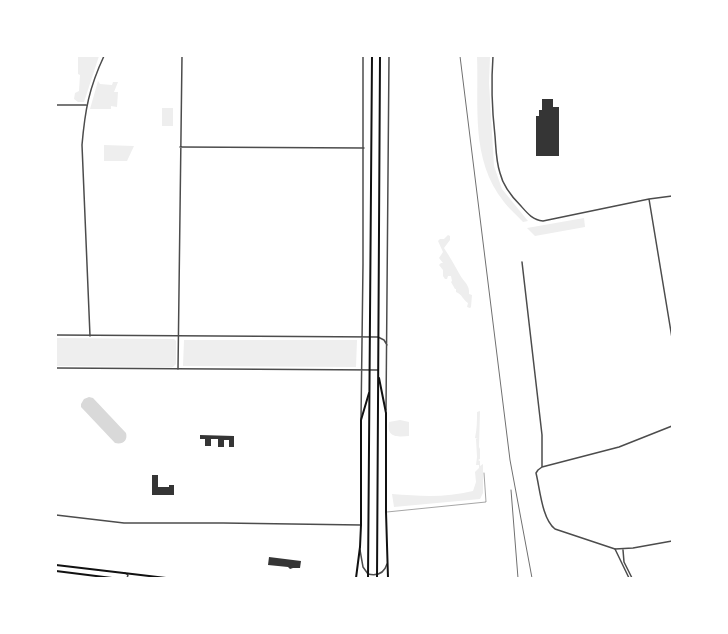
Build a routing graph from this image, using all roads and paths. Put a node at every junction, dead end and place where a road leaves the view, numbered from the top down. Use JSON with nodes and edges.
{"nodes":[{"id":1,"x":104,"y":56,"type":"edge"},
{"id":2,"x":182,"y":56,"type":"edge"},
{"id":3,"x":363,"y":56,"type":"edge"},
{"id":4,"x":372,"y":56,"type":"edge"},
{"id":5,"x":380,"y":56,"type":"edge"},
{"id":6,"x":389,"y":56,"type":"edge"},
{"id":7,"x":493,"y":56,"type":"edge"},
{"id":8,"x":87,"y":104,"type":"junction"},
{"id":9,"x":56,"y":105,"type":"edge"},
{"id":10,"x":180,"y":147,"type":"junction"},
{"id":11,"x":364,"y":148,"type":"junction"},
{"id":12,"x":672,"y":196,"type":"edge"},
{"id":13,"x":649,"y":199,"type":"junction"},
{"id":14,"x":522,"y":262,"type":"dead end"},
{"id":15,"x":56,"y":335,"type":"edge"},
{"id":16,"x":90,"y":336,"type":"junction"},
{"id":17,"x":179,"y":336,"type":"junction"},
{"id":18,"x":363,"y":336,"type":"junction"},
{"id":19,"x":370,"y":336,"type":"junction"},
{"id":20,"x":378,"y":337,"type":"junction"},
{"id":21,"x":672,"y":338,"type":"edge"},
{"id":22,"x":387,"y":347,"type":"junction"},
{"id":23,"x":56,"y":368,"type":"edge"},
{"id":24,"x":178,"y":369,"type":"junction"},
{"id":25,"x":362,"y":370,"type":"junction"},
{"id":26,"x":369,"y":370,"type":"junction"},
{"id":27,"x":378,"y":370,"type":"junction"},
{"id":28,"x":378,"y":375,"type":"junction"},
{"id":29,"x":369,"y":391,"type":"junction"},
{"id":30,"x":386,"y":413,"type":"junction"},
{"id":31,"x":361,"y":420,"type":"junction"},
{"id":32,"x":672,"y":426,"type":"edge"},
{"id":33,"x":542,"y":467,"type":"junction"},
{"id":34,"x":484,"y":473,"type":"dead end"},
{"id":35,"x":386,"y":512,"type":"junction"},
{"id":36,"x":56,"y":515,"type":"edge"},
{"id":37,"x":361,"y":525,"type":"junction"},
{"id":38,"x":672,"y":541,"type":"edge"},
{"id":39,"x":360,"y":546,"type":"junction"},
{"id":40,"x":615,"y":549,"type":"junction"},
{"id":41,"x":623,"y":550,"type":"junction"},
{"id":42,"x":387,"y":562,"type":"junction"},
{"id":43,"x":56,"y":565,"type":"edge"},
{"id":44,"x":56,"y":571,"type":"edge"},
{"id":45,"x":125,"y":573,"type":"junction"},
{"id":46,"x":112,"y":578,"type":"edge"},
{"id":47,"x":128,"y":578,"type":"edge"},
{"id":48,"x":166,"y":578,"type":"edge"},
{"id":49,"x":356,"y":578,"type":"edge"},
{"id":50,"x":368,"y":578,"type":"edge"},
{"id":51,"x":376,"y":578,"type":"edge"},
{"id":52,"x":388,"y":578,"type":"edge"},
{"id":53,"x":629,"y":578,"type":"edge"},
{"id":54,"x":632,"y":578,"type":"edge"}],
"edges":[{"from":1,"to":8,"type":"street"},
{"from":2,"to":10,"type":"street"},
{"from":3,"to":11,"type":"street"},
{"from":4,"to":19,"type":"main road"},
{"from":5,"to":20,"type":"main road"},
{"from":6,"to":22,"type":"street"},
{"from":7,"to":13,"type":"street"},
{"from":8,"to":9,"type":"street"},
{"from":8,"to":16,"type":"street"},
{"from":10,"to":11,"type":"street"},
{"from":10,"to":17,"type":"street"},
{"from":11,"to":18,"type":"street"},
{"from":12,"to":13,"type":"street"},
{"from":13,"to":21,"type":"street"},
{"from":14,"to":33,"type":"street"},
{"from":15,"to":16,"type":"street"},
{"from":16,"to":17,"type":"street"},
{"from":17,"to":18,"type":"street"},
{"from":17,"to":24,"type":"street"},
{"from":18,"to":19,"type":"street"},
{"from":18,"to":25,"type":"street"},
{"from":19,"to":20,"type":"street"},
{"from":19,"to":26,"type":"main road"},
{"from":20,"to":22,"type":"street"},
{"from":20,"to":27,"type":"main road"},
{"from":22,"to":30,"type":"street"},
{"from":23,"to":24,"type":"street"},
{"from":24,"to":25,"type":"street"},
{"from":25,"to":26,"type":"street"},
{"from":25,"to":31,"type":"street"},
{"from":26,"to":27,"type":"street"},
{"from":26,"to":29,"type":"main road"},
{"from":27,"to":28,"type":"main road"},
{"from":28,"to":30,"type":"main road"},
{"from":28,"to":51,"type":"main road"},
{"from":29,"to":31,"type":"main road"},
{"from":29,"to":50,"type":"main road"},
{"from":30,"to":35,"type":"main road"},
{"from":31,"to":37,"type":"main road"},
{"from":32,"to":33,"type":"street"},
{"from":33,"to":40,"type":"street"},
{"from":34,"to":35,"type":"lane"},
{"from":35,"to":42,"type":"main road"},
{"from":36,"to":37,"type":"street"},
{"from":37,"to":39,"type":"main road"},
{"from":38,"to":41,"type":"street"},
{"from":39,"to":42,"type":"street"},
{"from":39,"to":49,"type":"main road"},
{"from":40,"to":41,"type":"street"},
{"from":40,"to":53,"type":"street"},
{"from":41,"to":54,"type":"street"},
{"from":42,"to":52,"type":"main road"},
{"from":43,"to":45,"type":"main road"},
{"from":44,"to":46,"type":"main road"},
{"from":45,"to":47,"type":"street"},
{"from":45,"to":48,"type":"main road"}]}
